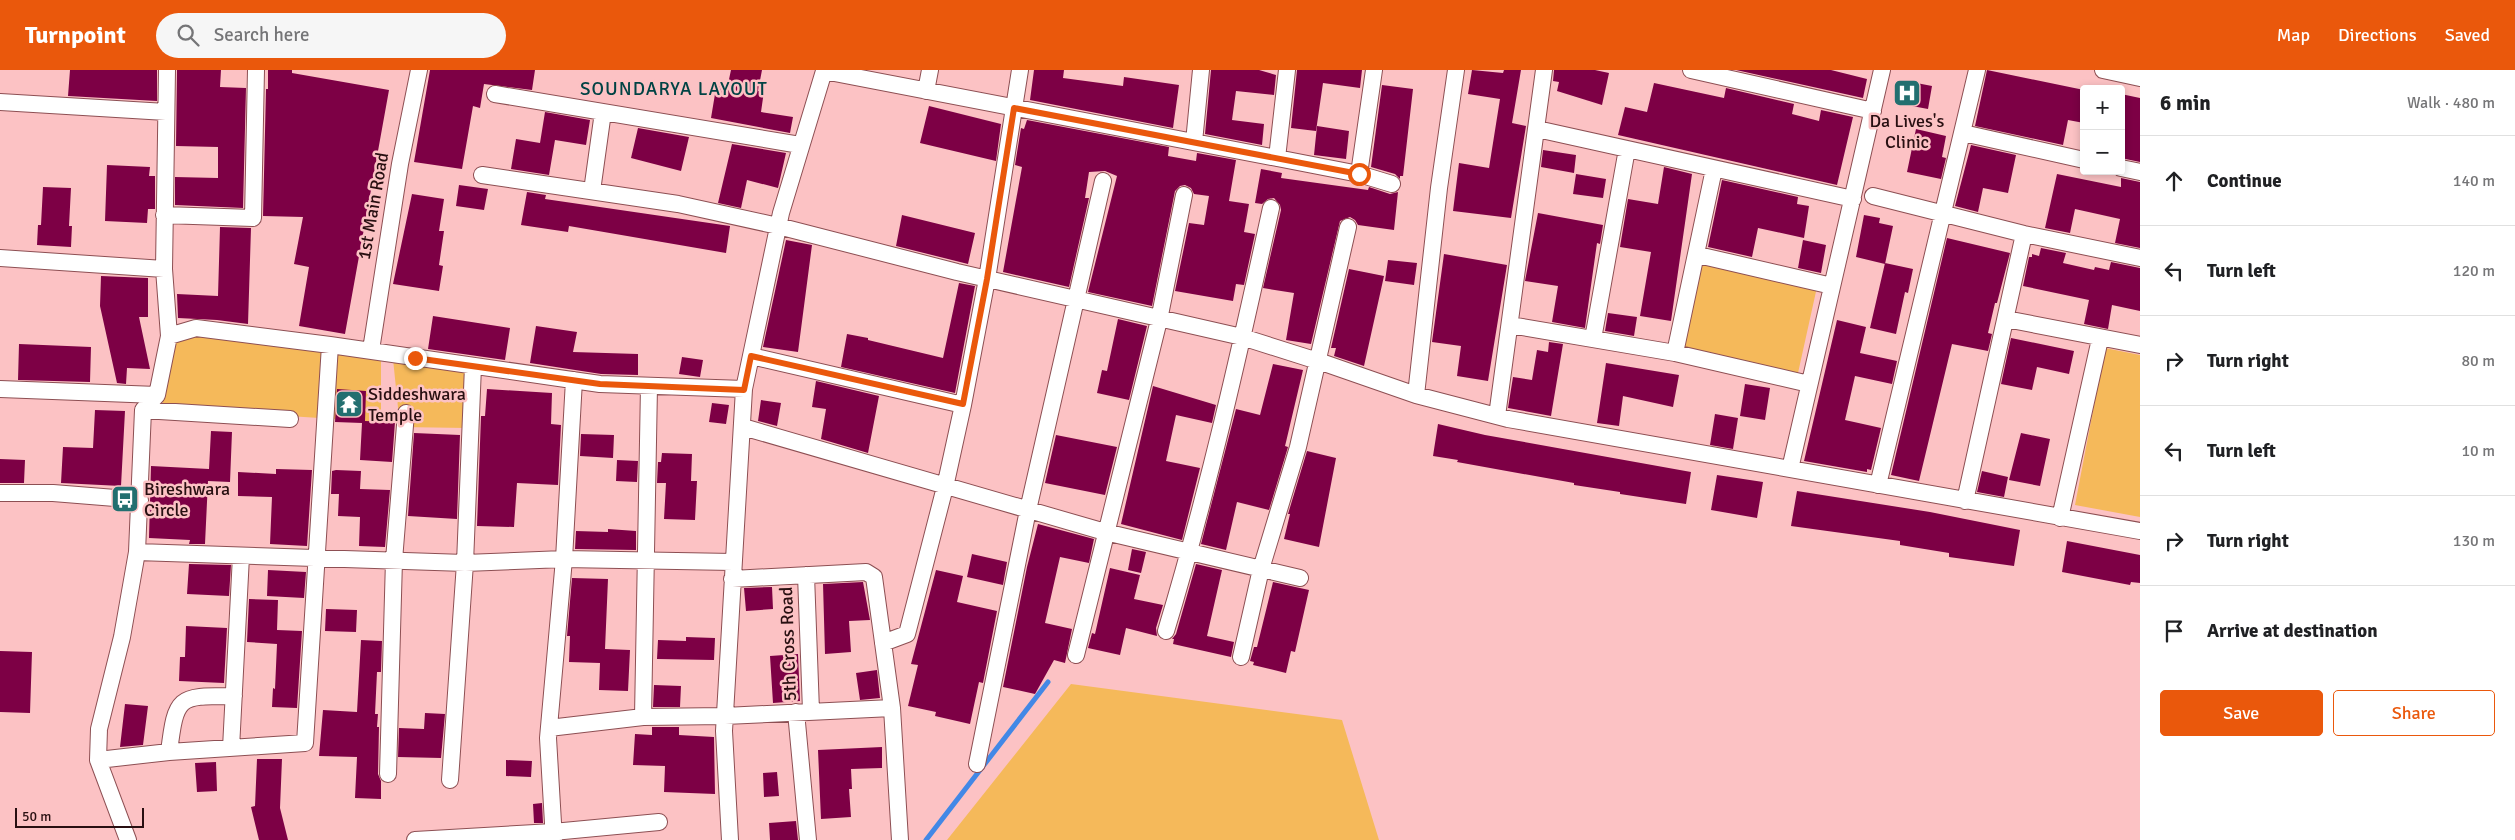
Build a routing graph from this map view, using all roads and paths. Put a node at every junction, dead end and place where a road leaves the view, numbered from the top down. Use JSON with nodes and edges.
{"nodes":[{"id":1,"x":167,"y":70,"type":"edge"},
{"id":2,"x":256,"y":70,"type":"edge"},
{"id":3,"x":419,"y":70,"type":"edge"},
{"id":4,"x":930,"y":70,"type":"edge"},
{"id":5,"x":1020,"y":70,"type":"edge"},
{"id":6,"x":1201,"y":70,"type":"edge"},
{"id":7,"x":1287,"y":70,"type":"edge"},
{"id":8,"x":1374,"y":70,"type":"edge"},
{"id":9,"x":1456,"y":70,"type":"edge"},
{"id":10,"x":1544,"y":70,"type":"edge"},
{"id":11,"x":1691,"y":70,"type":"edge"},
{"id":12,"x":1882,"y":70,"type":"edge"},
{"id":13,"x":1977,"y":70,"type":"edge"},
{"id":14,"x":2103,"y":70,"type":"edge"},
{"id":15,"x":842,"y":72,"type":"edge"},
{"id":16,"x":2140,"y":78,"type":"edge"},
{"id":17,"x":926,"y":90,"type":"junction"},
{"id":18,"x":495,"y":94,"type":"dead end"},
{"id":19,"x":0,"y":102,"type":"edge"},
{"id":20,"x":1014,"y":108,"type":"junction"},
{"id":21,"x":1872,"y":111,"type":"junction"},
{"id":22,"x":166,"y":112,"type":"junction"},
{"id":23,"x":603,"y":112,"type":"junction"},
{"id":24,"x":1537,"y":129,"type":"junction"},
{"id":25,"x":1963,"y":132,"type":"junction"},
{"id":26,"x":1194,"y":142,"type":"junction"},
{"id":27,"x":800,"y":145,"type":"junction"},
{"id":28,"x":1627,"y":149,"type":"junction"},
{"id":29,"x":1277,"y":158,"type":"junction"},
{"id":30,"x":2080,"y":159,"type":"edge"},
{"id":31,"x":1714,"y":169,"type":"junction"},
{"id":32,"x":2125,"y":169,"type":"edge"},
{"id":33,"x":2140,"y":172,"type":"edge"},
{"id":34,"x":1359,"y":174,"type":"junction"},
{"id":35,"x":482,"y":175,"type":"dead end"},
{"id":36,"x":1103,"y":181,"type":"dead end"},
{"id":37,"x":1392,"y":184,"type":"dead end"},
{"id":38,"x":592,"y":191,"type":"junction"},
{"id":39,"x":1184,"y":195,"type":"dead end"},
{"id":40,"x":1873,"y":196,"type":"dead end"},
{"id":41,"x":1852,"y":199,"type":"junction"},
{"id":42,"x":1271,"y":208,"type":"dead end"},
{"id":43,"x":1943,"y":214,"type":"junction"},
{"id":44,"x":164,"y":216,"type":"junction"},
{"id":45,"x":778,"y":226,"type":"junction"},
{"id":46,"x":1348,"y":227,"type":"dead end"},
{"id":47,"x":2024,"y":234,"type":"junction"},
{"id":48,"x":1698,"y":255,"type":"junction"},
{"id":49,"x":0,"y":258,"type":"edge"},
{"id":50,"x":2140,"y":258,"type":"edge"},
{"id":51,"x":164,"y":269,"type":"junction"},
{"id":52,"x":987,"y":279,"type":"junction"},
{"id":53,"x":1832,"y":286,"type":"junction"},
{"id":54,"x":1077,"y":299,"type":"junction"},
{"id":55,"x":2006,"y":319,"type":"junction"},
{"id":56,"x":1159,"y":320,"type":"junction"},
{"id":57,"x":1510,"y":325,"type":"junction"},
{"id":58,"x":169,"y":336,"type":"junction"},
{"id":59,"x":1242,"y":337,"type":"junction"},
{"id":60,"x":1593,"y":339,"type":"junction"},
{"id":61,"x":2100,"y":339,"type":"junction"},
{"id":62,"x":330,"y":345,"type":"junction"},
{"id":63,"x":2140,"y":345,"type":"edge"},
{"id":64,"x":371,"y":350,"type":"junction"},
{"id":65,"x":1676,"y":353,"type":"junction"},
{"id":66,"x":751,"y":356,"type":"junction"},
{"id":67,"x":1319,"y":361,"type":"junction"},
{"id":68,"x":473,"y":366,"type":"junction"},
{"id":69,"x":574,"y":380,"type":"junction"},
{"id":70,"x":1809,"y":384,"type":"junction"},
{"id":71,"x":649,"y":386,"type":"junction"},
{"id":72,"x":0,"y":389,"type":"edge"},
{"id":73,"x":744,"y":390,"type":"junction"},
{"id":74,"x":157,"y":395,"type":"junction"},
{"id":75,"x":1416,"y":395,"type":"junction"},
{"id":76,"x":963,"y":404,"type":"junction"},
{"id":77,"x":143,"y":410,"type":"junction"},
{"id":78,"x":406,"y":413,"type":"dead end"},
{"id":79,"x":1497,"y":416,"type":"junction"},
{"id":80,"x":290,"y":419,"type":"dead end"},
{"id":81,"x":743,"y":427,"type":"junction"},
{"id":82,"x":1790,"y":469,"type":"junction"},
{"id":83,"x":1878,"y":485,"type":"junction"},
{"id":84,"x":945,"y":487,"type":"junction"},
{"id":85,"x":0,"y":493,"type":"edge"},
{"id":86,"x":140,"y":500,"type":"junction"},
{"id":87,"x":1965,"y":501,"type":"junction"},
{"id":88,"x":1028,"y":510,"type":"junction"},
{"id":89,"x":2060,"y":518,"type":"junction"},
{"id":90,"x":2140,"y":531,"type":"edge"},
{"id":91,"x":1105,"y":532,"type":"junction"},
{"id":92,"x":137,"y":552,"type":"junction"},
{"id":93,"x":1190,"y":552,"type":"junction"},
{"id":94,"x":242,"y":556,"type":"junction"},
{"id":95,"x":316,"y":558,"type":"junction"},
{"id":96,"x":564,"y":559,"type":"junction"},
{"id":97,"x":394,"y":560,"type":"junction"},
{"id":98,"x":645,"y":560,"type":"junction"},
{"id":99,"x":733,"y":562,"type":"junction"},
{"id":100,"x":465,"y":563,"type":"junction"},
{"id":101,"x":1261,"y":569,"type":"junction"},
{"id":102,"x":806,"y":576,"type":"junction"},
{"id":103,"x":1300,"y":578,"type":"dead end"},
{"id":104,"x":732,"y":579,"type":"junction"},
{"id":105,"x":1166,"y":630,"type":"dead end"},
{"id":106,"x":883,"y":643,"type":"junction"},
{"id":107,"x":1076,"y":655,"type":"dead end"},
{"id":108,"x":1241,"y":657,"type":"dead end"},
{"id":109,"x":234,"y":696,"type":"junction"},
{"id":110,"x":892,"y":708,"type":"junction"},
{"id":111,"x":803,"y":712,"type":"junction"},
{"id":112,"x":725,"y":716,"type":"junction"},
{"id":113,"x":643,"y":717,"type":"junction"},
{"id":114,"x":549,"y":728,"type":"junction"},
{"id":115,"x":232,"y":748,"type":"junction"},
{"id":116,"x":169,"y":752,"type":"junction"},
{"id":117,"x":98,"y":760,"type":"junction"},
{"id":118,"x":977,"y":764,"type":"dead end"},
{"id":119,"x":388,"y":774,"type":"dead end"},
{"id":120,"x":450,"y":780,"type":"dead end"},
{"id":121,"x":659,"y":822,"type":"dead end"},
{"id":122,"x":554,"y":836,"type":"edge"},
{"id":123,"x":128,"y":840,"type":"edge"},
{"id":124,"x":416,"y":840,"type":"edge"},
{"id":125,"x":730,"y":840,"type":"edge"},
{"id":126,"x":808,"y":840,"type":"edge"},
{"id":127,"x":900,"y":840,"type":"edge"}],
"edges":[{"from":1,"to":22,"type":"street"},
{"from":2,"to":44,"type":"street"},
{"from":3,"to":64,"type":"street","name":"1st Main Road"},
{"from":4,"to":17,"type":"street"},
{"from":5,"to":20,"type":"street"},
{"from":6,"to":26,"type":"street"},
{"from":7,"to":29,"type":"street"},
{"from":8,"to":34,"type":"street"},
{"from":9,"to":75,"type":"street"},
{"from":10,"to":24,"type":"street"},
{"from":11,"to":21,"type":"street"},
{"from":12,"to":21,"type":"street"},
{"from":13,"to":25,"type":"street"},
{"from":14,"to":16,"type":"street"},
{"from":15,"to":17,"type":"street"},
{"from":15,"to":27,"type":"street"},
{"from":17,"to":20,"type":"street"},
{"from":18,"to":23,"type":"street"},
{"from":19,"to":22,"type":"street"},
{"from":20,"to":26,"type":"street"},
{"from":20,"to":52,"type":"street"},
{"from":21,"to":41,"type":"street"},
{"from":22,"to":44,"type":"street"},
{"from":23,"to":27,"type":"street"},
{"from":23,"to":38,"type":"street"},
{"from":24,"to":28,"type":"street"},
{"from":24,"to":57,"type":"street"},
{"from":25,"to":30,"type":"street"},
{"from":25,"to":43,"type":"street"},
{"from":26,"to":29,"type":"street"},
{"from":27,"to":45,"type":"street"},
{"from":28,"to":31,"type":"street"},
{"from":28,"to":60,"type":"street"},
{"from":29,"to":34,"type":"street"},
{"from":31,"to":41,"type":"street"},
{"from":31,"to":48,"type":"street"},
{"from":32,"to":33,"type":"street"},
{"from":34,"to":37,"type":"street"},
{"from":35,"to":38,"type":"street"},
{"from":36,"to":54,"type":"street"},
{"from":38,"to":45,"type":"street"},
{"from":39,"to":56,"type":"street"},
{"from":40,"to":43,"type":"street"},
{"from":41,"to":53,"type":"street"},
{"from":42,"to":59,"type":"street"},
{"from":43,"to":47,"type":"street"},
{"from":43,"to":83,"type":"street"},
{"from":44,"to":51,"type":"street"},
{"from":45,"to":52,"type":"street"},
{"from":45,"to":66,"type":"street"},
{"from":46,"to":67,"type":"street"},
{"from":47,"to":50,"type":"street"},
{"from":47,"to":55,"type":"street"},
{"from":48,"to":53,"type":"street"},
{"from":48,"to":65,"type":"street"},
{"from":49,"to":51,"type":"street"},
{"from":51,"to":58,"type":"street"},
{"from":52,"to":54,"type":"street"},
{"from":52,"to":76,"type":"street"},
{"from":53,"to":70,"type":"street"},
{"from":54,"to":56,"type":"street"},
{"from":54,"to":88,"type":"street"},
{"from":55,"to":61,"type":"street"},
{"from":55,"to":87,"type":"street"},
{"from":56,"to":59,"type":"street"},
{"from":56,"to":91,"type":"street"},
{"from":57,"to":60,"type":"street"},
{"from":57,"to":79,"type":"street"},
{"from":58,"to":62,"type":"street"},
{"from":58,"to":74,"type":"street"},
{"from":59,"to":67,"type":"street"},
{"from":59,"to":93,"type":"street"},
{"from":60,"to":65,"type":"street"},
{"from":61,"to":63,"type":"street"},
{"from":61,"to":89,"type":"street"},
{"from":62,"to":64,"type":"street"},
{"from":62,"to":95,"type":"street"},
{"from":64,"to":68,"type":"street"},
{"from":65,"to":70,"type":"street"},
{"from":66,"to":73,"type":"street"},
{"from":66,"to":76,"type":"street"},
{"from":67,"to":75,"type":"street"},
{"from":67,"to":101,"type":"street"},
{"from":68,"to":69,"type":"street"},
{"from":68,"to":100,"type":"street"},
{"from":69,"to":71,"type":"street"},
{"from":69,"to":96,"type":"street"},
{"from":70,"to":82,"type":"street"},
{"from":71,"to":73,"type":"street"},
{"from":71,"to":98,"type":"street"},
{"from":72,"to":74,"type":"street"},
{"from":73,"to":81,"type":"street"},
{"from":74,"to":77,"type":"street"},
{"from":75,"to":79,"type":"street"},
{"from":76,"to":84,"type":"street"},
{"from":77,"to":80,"type":"street"},
{"from":77,"to":86,"type":"street"},
{"from":78,"to":97,"type":"street"},
{"from":79,"to":82,"type":"street"},
{"from":81,"to":84,"type":"street"},
{"from":81,"to":99,"type":"street"},
{"from":82,"to":83,"type":"street"},
{"from":83,"to":87,"type":"street"},
{"from":84,"to":88,"type":"street"},
{"from":84,"to":106,"type":"street"},
{"from":85,"to":86,"type":"street"},
{"from":86,"to":92,"type":"street"},
{"from":87,"to":89,"type":"street"},
{"from":88,"to":91,"type":"street"},
{"from":88,"to":118,"type":"street"},
{"from":89,"to":90,"type":"street"},
{"from":91,"to":93,"type":"street"},
{"from":91,"to":107,"type":"street"},
{"from":92,"to":94,"type":"street"},
{"from":92,"to":117,"type":"street"},
{"from":93,"to":101,"type":"street"},
{"from":93,"to":105,"type":"street"},
{"from":94,"to":95,"type":"street"},
{"from":94,"to":109,"type":"street"},
{"from":95,"to":97,"type":"street"},
{"from":95,"to":115,"type":"street"},
{"from":96,"to":98,"type":"street"},
{"from":96,"to":100,"type":"street"},
{"from":96,"to":114,"type":"street"},
{"from":97,"to":100,"type":"street"},
{"from":97,"to":119,"type":"street"},
{"from":98,"to":99,"type":"street"},
{"from":98,"to":113,"type":"street"},
{"from":99,"to":104,"type":"street"},
{"from":100,"to":120,"type":"street"},
{"from":101,"to":103,"type":"street"},
{"from":101,"to":108,"type":"street"},
{"from":102,"to":104,"type":"street"},
{"from":102,"to":106,"type":"street"},
{"from":102,"to":111,"type":"street","name":"5th Cross Road"},
{"from":104,"to":112,"type":"street"},
{"from":106,"to":110,"type":"street"},
{"from":109,"to":115,"type":"street"},
{"from":109,"to":116,"type":"street"},
{"from":110,"to":111,"type":"street"},
{"from":110,"to":127,"type":"street"},
{"from":111,"to":112,"type":"street"},
{"from":111,"to":126,"type":"street","name":"5th Cross Road"},
{"from":112,"to":113,"type":"street"},
{"from":112,"to":125,"type":"street"},
{"from":113,"to":114,"type":"street"},
{"from":114,"to":122,"type":"street"},
{"from":115,"to":116,"type":"street"},
{"from":116,"to":117,"type":"street"},
{"from":117,"to":123,"type":"street"},
{"from":121,"to":122,"type":"street"},
{"from":122,"to":124,"type":"street"}]}
